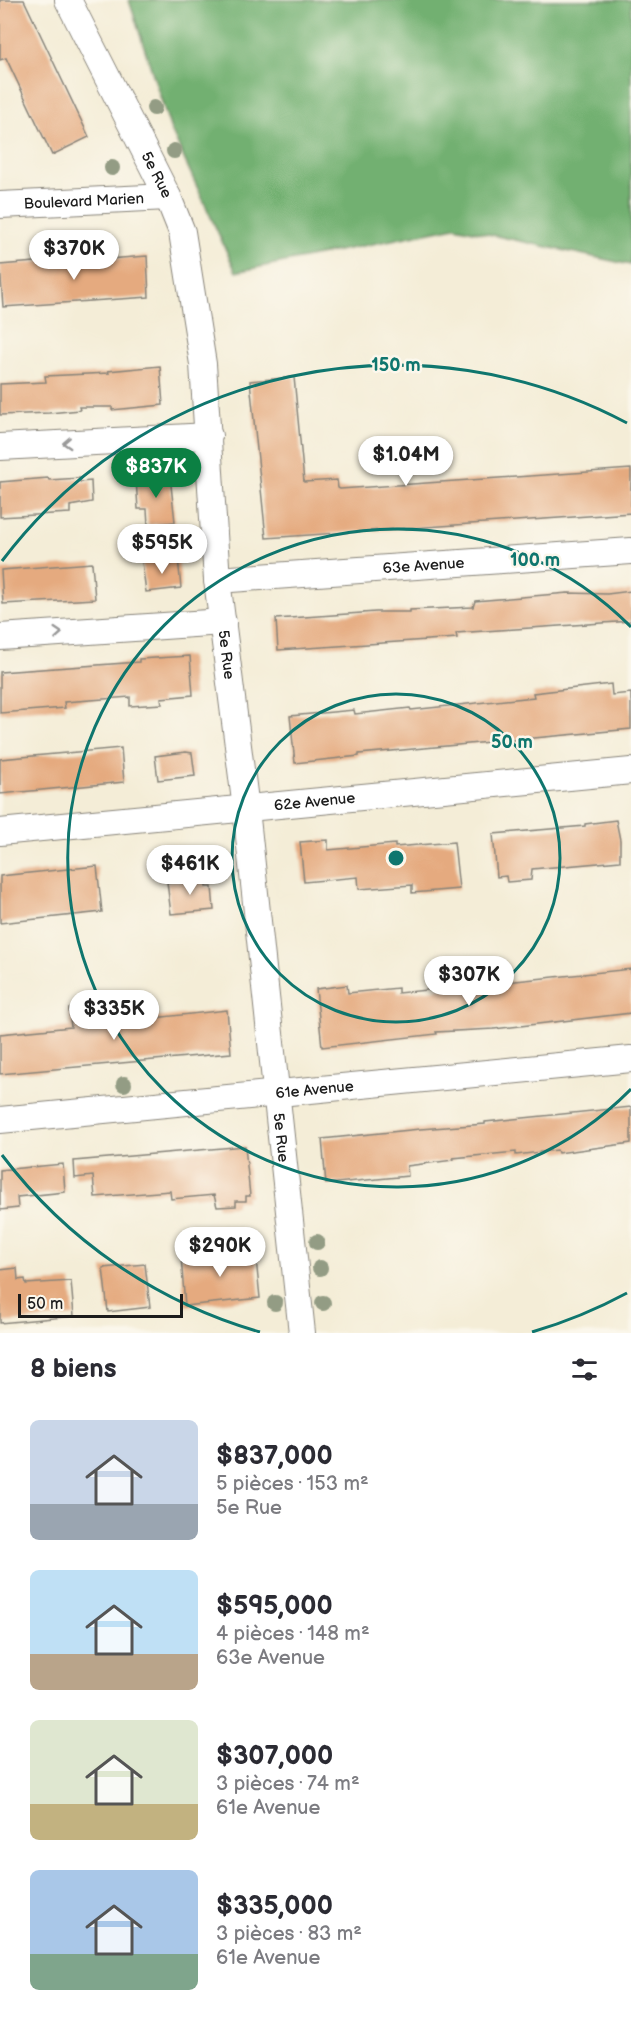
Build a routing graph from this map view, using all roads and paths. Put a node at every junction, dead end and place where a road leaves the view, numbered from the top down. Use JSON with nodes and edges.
{"nodes":[{"id":1,"x":68,"y":0,"type":"edge"},
{"id":2,"x":168,"y":197,"type":"junction"},
{"id":3,"x":0,"y":206,"type":"edge"},
{"id":4,"x":209,"y":436,"type":"junction"},
{"id":5,"x":0,"y":447,"type":"edge"},
{"id":6,"x":631,"y":551,"type":"edge"},
{"id":7,"x":217,"y":580,"type":"junction"},
{"id":8,"x":223,"y":622,"type":"junction"},
{"id":9,"x":0,"y":637,"type":"edge"},
{"id":10,"x":631,"y":771,"type":"edge"},
{"id":11,"x":246,"y":809,"type":"junction"},
{"id":12,"x":0,"y":832,"type":"edge"},
{"id":13,"x":631,"y":1059,"type":"edge"},
{"id":14,"x":276,"y":1095,"type":"junction"},
{"id":15,"x":0,"y":1120,"type":"edge"},
{"id":16,"x":302,"y":1333,"type":"edge"}],
"edges":[{"from":1,"to":2,"type":"street","name":"5e Rue"},
{"from":2,"to":3,"type":"street","name":"Boulevard Marien"},
{"from":2,"to":4,"type":"street","name":"5e Rue"},
{"from":4,"to":5,"type":"street","one_way":true},
{"from":4,"to":7,"type":"street","name":"5e Rue"},
{"from":6,"to":7,"type":"street","name":"63e Avenue"},
{"from":7,"to":8,"type":"street","name":"5e Rue"},
{"from":9,"to":8,"type":"street","one_way":true},
{"from":8,"to":11,"type":"street","name":"5e Rue"},
{"from":10,"to":11,"type":"street","name":"62e Avenue"},
{"from":11,"to":12,"type":"street","name":"62e Avenue"},
{"from":11,"to":14,"type":"street","name":"5e Rue"},
{"from":13,"to":14,"type":"street","name":"61e Avenue"},
{"from":14,"to":15,"type":"street","name":"61e Avenue"},
{"from":14,"to":16,"type":"street","name":"5e Rue"}]}
